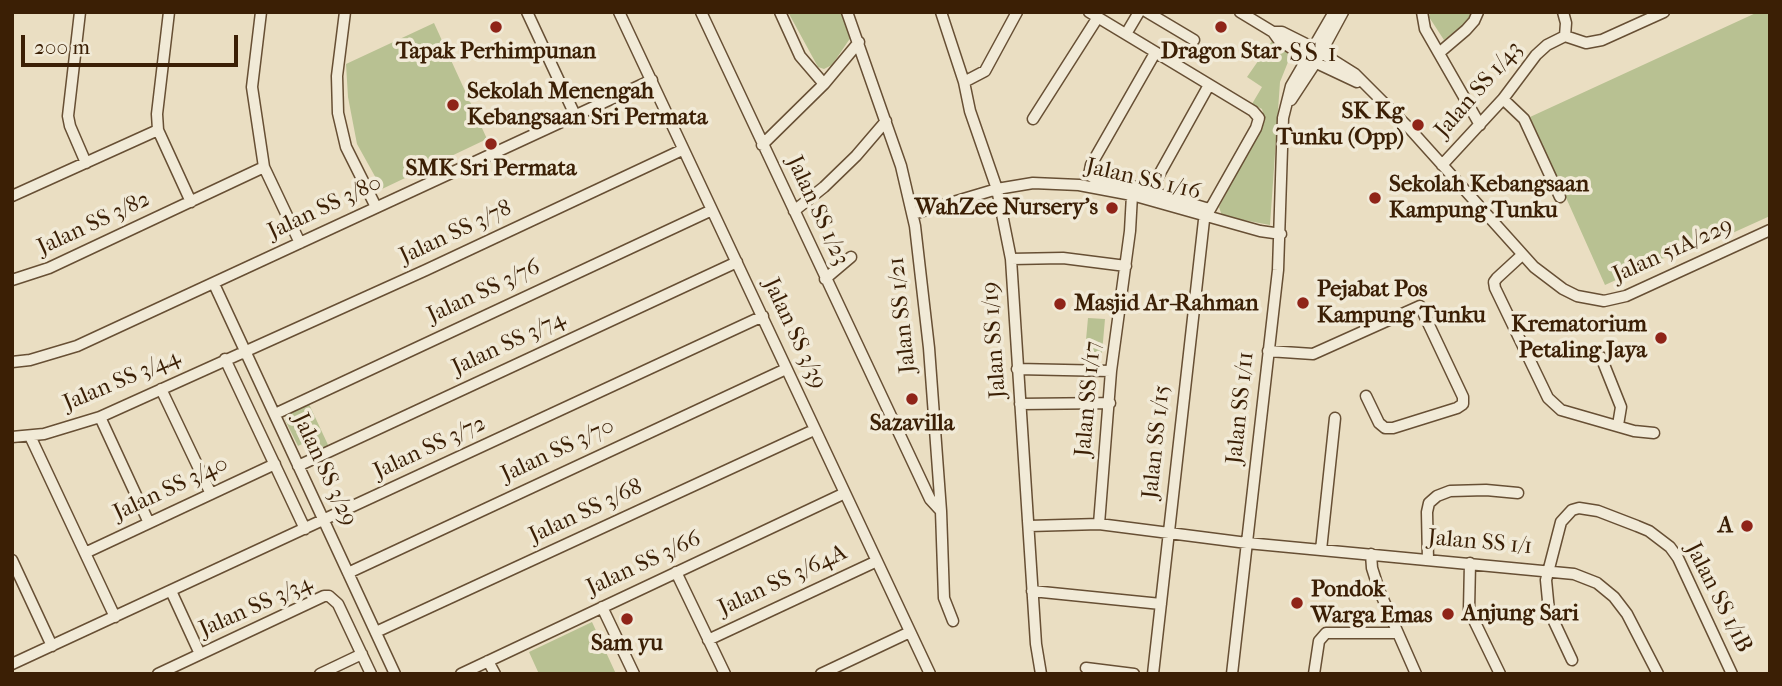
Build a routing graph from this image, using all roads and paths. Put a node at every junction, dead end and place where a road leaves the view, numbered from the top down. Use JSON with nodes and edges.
{"nodes":[{"id":1,"x":80,"y":12,"type":"edge"},
{"id":2,"x":169,"y":12,"type":"edge"},
{"id":3,"x":261,"y":12,"type":"edge"},
{"id":4,"x":345,"y":12,"type":"edge"},
{"id":5,"x":527,"y":12,"type":"edge"},
{"id":6,"x":619,"y":12,"type":"edge"},
{"id":7,"x":701,"y":12,"type":"edge"},
{"id":8,"x":780,"y":12,"type":"edge"},
{"id":9,"x":847,"y":12,"type":"edge"},
{"id":10,"x":941,"y":12,"type":"edge"},
{"id":11,"x":1017,"y":12,"type":"edge"},
{"id":12,"x":1139,"y":12,"type":"edge"},
{"id":13,"x":1147,"y":12,"type":"edge"},
{"id":14,"x":1240,"y":12,"type":"edge"},
{"id":15,"x":1334,"y":12,"type":"edge"},
{"id":16,"x":1343,"y":12,"type":"edge"},
{"id":17,"x":1422,"y":12,"type":"edge"},
{"id":18,"x":1478,"y":12,"type":"edge"},
{"id":19,"x":1563,"y":12,"type":"edge"},
{"id":20,"x":1664,"y":12,"type":"edge"},
{"id":21,"x":1093,"y":15,"type":"edge"},
{"id":22,"x":1646,"y":16,"type":"edge"},
{"id":23,"x":1126,"y":34,"type":"junction"},
{"id":24,"x":1327,"y":34,"type":"junction"},
{"id":25,"x":1565,"y":36,"type":"junction"},
{"id":26,"x":1194,"y":40,"type":"dead end"},
{"id":27,"x":859,"y":42,"type":"junction"},
{"id":28,"x":1296,"y":45,"type":"junction"},
{"id":29,"x":1439,"y":53,"type":"junction"},
{"id":30,"x":1155,"y":54,"type":"junction"},
{"id":31,"x":1314,"y":55,"type":"junction"},
{"id":32,"x":1338,"y":68,"type":"junction"},
{"id":33,"x":652,"y":80,"type":"junction"},
{"id":34,"x":964,"y":82,"type":"junction"},
{"id":35,"x":1297,"y":83,"type":"junction"},
{"id":36,"x":824,"y":84,"type":"junction"},
{"id":37,"x":1209,"y":85,"type":"junction"},
{"id":38,"x":1503,"y":99,"type":"junction"},
{"id":39,"x":575,"y":115,"type":"junction"},
{"id":40,"x":1033,"y":120,"type":"dead end"},
{"id":41,"x":886,"y":121,"type":"junction"},
{"id":42,"x":1480,"y":125,"type":"junction"},
{"id":43,"x":158,"y":130,"type":"junction"},
{"id":44,"x":762,"y":145,"type":"junction"},
{"id":45,"x":682,"y":150,"type":"junction"},
{"id":46,"x":86,"y":163,"type":"junction"},
{"id":47,"x":1442,"y":165,"type":"junction"},
{"id":48,"x":264,"y":167,"type":"junction"},
{"id":49,"x":997,"y":189,"type":"junction"},
{"id":50,"x":1150,"y":191,"type":"junction"},
{"id":51,"x":1132,"y":195,"type":"junction"},
{"id":52,"x":12,"y":196,"type":"edge"},
{"id":53,"x":1560,"y":197,"type":"dead end"},
{"id":54,"x":191,"y":202,"type":"junction"},
{"id":55,"x":376,"y":207,"type":"junction"},
{"id":56,"x":712,"y":209,"type":"junction"},
{"id":57,"x":794,"y":211,"type":"junction"},
{"id":58,"x":1208,"y":213,"type":"junction"},
{"id":59,"x":913,"y":214,"type":"junction"},
{"id":60,"x":1770,"y":230,"type":"edge"},
{"id":61,"x":1281,"y":234,"type":"junction"},
{"id":62,"x":300,"y":243,"type":"junction"},
{"id":63,"x":1522,"y":255,"type":"junction"},
{"id":64,"x":851,"y":257,"type":"dead end"},
{"id":65,"x":1011,"y":259,"type":"junction"},
{"id":66,"x":737,"y":262,"type":"junction"},
{"id":67,"x":1126,"y":267,"type":"junction"},
{"id":68,"x":825,"y":279,"type":"junction"},
{"id":69,"x":12,"y":280,"type":"edge"},
{"id":70,"x":214,"y":284,"type":"junction"},
{"id":71,"x":762,"y":316,"type":"junction"},
{"id":72,"x":245,"y":350,"type":"junction"},
{"id":73,"x":1268,"y":351,"type":"junction"},
{"id":74,"x":1601,"y":357,"type":"dead end"},
{"id":75,"x":225,"y":359,"type":"junction"},
{"id":76,"x":12,"y":362,"type":"edge"},
{"id":77,"x":786,"y":369,"type":"junction"},
{"id":78,"x":1017,"y":369,"type":"junction"},
{"id":79,"x":1111,"y":371,"type":"junction"},
{"id":80,"x":162,"y":388,"type":"junction"},
{"id":81,"x":1366,"y":396,"type":"dead end"},
{"id":82,"x":1110,"y":403,"type":"junction"},
{"id":83,"x":1020,"y":404,"type":"junction"},
{"id":84,"x":275,"y":414,"type":"junction"},
{"id":85,"x":100,"y":416,"type":"junction"},
{"id":86,"x":1335,"y":418,"type":"dead end"},
{"id":87,"x":934,"y":420,"type":"junction"},
{"id":88,"x":1618,"y":425,"type":"junction"},
{"id":89,"x":896,"y":427,"type":"junction"},
{"id":90,"x":814,"y":430,"type":"junction"},
{"id":91,"x":1654,"y":433,"type":"dead end"},
{"id":92,"x":30,"y":436,"type":"junction"},
{"id":93,"x":12,"y":438,"type":"edge"},
{"id":94,"x":275,"y":464,"type":"junction"},
{"id":95,"x":299,"y":466,"type":"junction"},
{"id":96,"x":845,"y":493,"type":"junction"},
{"id":97,"x":1518,"y":493,"type":"dead end"},
{"id":98,"x":211,"y":494,"type":"junction"},
{"id":99,"x":942,"y":511,"type":"junction"},
{"id":100,"x":324,"y":520,"type":"junction"},
{"id":101,"x":149,"y":523,"type":"junction"},
{"id":102,"x":1099,"y":524,"type":"junction"},
{"id":103,"x":1029,"y":526,"type":"junction"},
{"id":104,"x":305,"y":529,"type":"junction"},
{"id":105,"x":1168,"y":533,"type":"junction"},
{"id":106,"x":1247,"y":543,"type":"junction"},
{"id":107,"x":1321,"y":550,"type":"junction"},
{"id":108,"x":85,"y":553,"type":"junction"},
{"id":109,"x":1371,"y":554,"type":"junction"},
{"id":110,"x":1428,"y":560,"type":"junction"},
{"id":111,"x":12,"y":561,"type":"edge"},
{"id":112,"x":877,"y":561,"type":"junction"},
{"id":113,"x":1470,"y":563,"type":"junction"},
{"id":114,"x":1548,"y":570,"type":"junction"},
{"id":115,"x":348,"y":573,"type":"junction"},
{"id":116,"x":673,"y":574,"type":"junction"},
{"id":117,"x":17,"y":584,"type":"edge"},
{"id":118,"x":171,"y":591,"type":"junction"},
{"id":119,"x":1032,"y":591,"type":"junction"},
{"id":120,"x":1161,"y":604,"type":"junction"},
{"id":121,"x":599,"y":608,"type":"junction"},
{"id":122,"x":115,"y":617,"type":"junction"},
{"id":123,"x":953,"y":621,"type":"dead end"},
{"id":124,"x":376,"y":632,"type":"junction"},
{"id":125,"x":910,"y":632,"type":"junction"},
{"id":126,"x":1396,"y":634,"type":"junction"},
{"id":127,"x":708,"y":640,"type":"junction"},
{"id":128,"x":52,"y":646,"type":"junction"},
{"id":129,"x":200,"y":654,"type":"junction"},
{"id":130,"x":362,"y":654,"type":"junction"},
{"id":131,"x":1572,"y":660,"type":"dead end"},
{"id":132,"x":488,"y":661,"type":"junction"},
{"id":133,"x":12,"y":664,"type":"edge"},
{"id":134,"x":1086,"y":668,"type":"dead end"},
{"id":135,"x":158,"y":674,"type":"edge"},
{"id":136,"x":320,"y":674,"type":"edge"},
{"id":137,"x":371,"y":674,"type":"edge"},
{"id":138,"x":395,"y":674,"type":"edge"},
{"id":139,"x":461,"y":674,"type":"edge"},
{"id":140,"x":495,"y":674,"type":"edge"},
{"id":141,"x":627,"y":674,"type":"edge"},
{"id":142,"x":634,"y":674,"type":"edge"},
{"id":143,"x":716,"y":674,"type":"edge"},
{"id":144,"x":724,"y":674,"type":"edge"},
{"id":145,"x":821,"y":674,"type":"edge"},
{"id":146,"x":930,"y":674,"type":"edge"},
{"id":147,"x":1041,"y":674,"type":"edge"},
{"id":148,"x":1134,"y":674,"type":"edge"},
{"id":149,"x":1153,"y":674,"type":"edge"},
{"id":150,"x":1232,"y":674,"type":"edge"},
{"id":151,"x":1314,"y":674,"type":"edge"},
{"id":152,"x":1416,"y":674,"type":"edge"},
{"id":153,"x":1500,"y":674,"type":"edge"},
{"id":154,"x":1658,"y":674,"type":"edge"},
{"id":155,"x":1732,"y":674,"type":"edge"}],
"edges":[{"from":1,"to":46,"type":"street"},
{"from":2,"to":43,"type":"street"},
{"from":3,"to":48,"type":"street"},
{"from":4,"to":55,"type":"street"},
{"from":5,"to":39,"type":"street"},
{"from":6,"to":33,"type":"street","name":"Jalan SS 3/39"},
{"from":7,"to":44,"type":"street","name":"Jalan SS 1/23"},
{"from":8,"to":36,"type":"street"},
{"from":9,"to":27,"type":"street","name":"Jalan SS 1/21"},
{"from":10,"to":34,"type":"street","name":"Jalan SS 1/19"},
{"from":11,"to":34,"type":"street"},
{"from":12,"to":23,"type":"street"},
{"from":13,"to":26,"type":"street"},
{"from":14,"to":28,"type":"street","name":"Jalan 51A/229"},
{"from":15,"to":24,"type":"street"},
{"from":16,"to":24,"type":"street"},
{"from":17,"to":29,"type":"street"},
{"from":18,"to":29,"type":"street"},
{"from":19,"to":25,"type":"street"},
{"from":20,"to":22,"type":"street"},
{"from":21,"to":23,"type":"street"},
{"from":21,"to":40,"type":"street"},
{"from":22,"to":25,"type":"street"},
{"from":23,"to":30,"type":"street"},
{"from":24,"to":28,"type":"street"},
{"from":24,"to":31,"type":"street","name":"Jalan SS 1/11"},
{"from":24,"to":32,"type":"street"},
{"from":25,"to":38,"type":"street","name":"Jalan SS 1/43"},
{"from":27,"to":36,"type":"street"},
{"from":27,"to":41,"type":"street","name":"Jalan SS 1/21"},
{"from":28,"to":31,"type":"street","name":"Jalan 51A/229"},
{"from":28,"to":35,"type":"street"},
{"from":29,"to":42,"type":"street"},
{"from":30,"to":37,"type":"street"},
{"from":30,"to":50,"type":"street","name":"Jalan SS 1/16"},
{"from":31,"to":32,"type":"street","name":"Jalan 51A/229"},
{"from":31,"to":35,"type":"street","name":"Jalan SS 1/11"},
{"from":32,"to":35,"type":"street"},
{"from":32,"to":47,"type":"street","name":"Jalan 51A/229"},
{"from":33,"to":39,"type":"street","name":"Jalan SS 3/80"},
{"from":33,"to":45,"type":"street","name":"Jalan SS 3/39"},
{"from":34,"to":49,"type":"street","name":"Jalan SS 1/19"},
{"from":35,"to":61,"type":"street","name":"Jalan SS 1/11"},
{"from":36,"to":44,"type":"street"},
{"from":37,"to":50,"type":"street"},
{"from":37,"to":58,"type":"street"},
{"from":38,"to":42,"type":"street","name":"Jalan SS 1/43"},
{"from":38,"to":53,"type":"street"},
{"from":39,"to":55,"type":"street","name":"Jalan SS 3/80"},
{"from":41,"to":57,"type":"street"},
{"from":41,"to":59,"type":"street","name":"Jalan SS 1/21"},
{"from":42,"to":47,"type":"street","name":"Jalan SS 1/43"},
{"from":43,"to":46,"type":"street"},
{"from":43,"to":54,"type":"street"},
{"from":44,"to":57,"type":"street","name":"Jalan SS 1/23"},
{"from":45,"to":56,"type":"street","name":"Jalan SS 3/39"},
{"from":45,"to":72,"type":"street","name":"Jalan SS 3/78"},
{"from":46,"to":52,"type":"street"},
{"from":47,"to":63,"type":"street","name":"Jalan 51A/229"},
{"from":48,"to":54,"type":"street","name":"Jalan SS 3/82"},
{"from":48,"to":62,"type":"street"},
{"from":49,"to":51,"type":"street","name":"Jalan SS 1/16"},
{"from":49,"to":59,"type":"street","name":"Jalan SS 1/16"},
{"from":49,"to":65,"type":"street","name":"Jalan SS 1/19"},
{"from":50,"to":58,"type":"street","name":"Jalan SS 1/16"},
{"from":51,"to":58,"type":"street","name":"Jalan SS 1/16"},
{"from":51,"to":67,"type":"street","name":"Jalan SS 1/17"},
{"from":54,"to":69,"type":"street","name":"Jalan SS 3/82"},
{"from":55,"to":62,"type":"street","name":"Jalan SS 3/80"},
{"from":56,"to":66,"type":"street","name":"Jalan SS 3/39"},
{"from":56,"to":84,"type":"street","name":"Jalan SS 3/76"},
{"from":57,"to":68,"type":"street","name":"Jalan SS 1/23"},
{"from":58,"to":61,"type":"street","name":"Jalan SS 1/16"},
{"from":58,"to":105,"type":"street","name":"Jalan SS 1/15"},
{"from":59,"to":87,"type":"street","name":"Jalan SS 1/21"},
{"from":60,"to":63,"type":"street","name":"Jalan 51A/229"},
{"from":61,"to":73,"type":"street","name":"Jalan SS 1/11"},
{"from":62,"to":70,"type":"street","name":"Jalan SS 3/80"},
{"from":63,"to":88,"type":"street"},
{"from":64,"to":68,"type":"street"},
{"from":65,"to":67,"type":"street"},
{"from":65,"to":78,"type":"street","name":"Jalan SS 1/19"},
{"from":66,"to":71,"type":"street","name":"Jalan SS 3/39"},
{"from":66,"to":95,"type":"street","name":"Jalan SS 3/74"},
{"from":67,"to":79,"type":"street","name":"Jalan SS 1/17"},
{"from":68,"to":89,"type":"street","name":"Jalan SS 1/23"},
{"from":70,"to":72,"type":"street","name":"Jalan SS 3/29"},
{"from":70,"to":76,"type":"street","name":"Jalan SS 3/80"},
{"from":71,"to":77,"type":"street","name":"Jalan SS 3/39"},
{"from":71,"to":100,"type":"street","name":"Jalan SS 3/72"},
{"from":72,"to":75,"type":"street","name":"Jalan SS 3/44"},
{"from":72,"to":84,"type":"street","name":"Jalan SS 3/29"},
{"from":73,"to":81,"type":"street"},
{"from":73,"to":106,"type":"street","name":"Jalan SS 1/11"},
{"from":74,"to":88,"type":"street"},
{"from":75,"to":80,"type":"street","name":"Jalan SS 3/44"},
{"from":75,"to":94,"type":"street"},
{"from":77,"to":90,"type":"street","name":"Jalan SS 3/39"},
{"from":77,"to":115,"type":"street","name":"Jalan SS 3/70"},
{"from":78,"to":79,"type":"street"},
{"from":78,"to":83,"type":"street","name":"Jalan SS 1/19"},
{"from":79,"to":82,"type":"street","name":"Jalan SS 1/17"},
{"from":80,"to":85,"type":"street","name":"Jalan SS 3/44"},
{"from":80,"to":98,"type":"street"},
{"from":82,"to":83,"type":"street"},
{"from":82,"to":102,"type":"street","name":"Jalan SS 1/17"},
{"from":83,"to":103,"type":"street","name":"Jalan SS 1/19"},
{"from":84,"to":95,"type":"street","name":"Jalan SS 3/29"},
{"from":85,"to":92,"type":"street","name":"Jalan SS 3/44"},
{"from":85,"to":101,"type":"street"},
{"from":86,"to":107,"type":"street"},
{"from":87,"to":89,"type":"street"},
{"from":87,"to":99,"type":"street","name":"Jalan SS 1/21"},
{"from":88,"to":91,"type":"street"},
{"from":89,"to":99,"type":"street","name":"Jalan SS 1/23"},
{"from":90,"to":96,"type":"street","name":"Jalan SS 3/39"},
{"from":90,"to":124,"type":"street","name":"Jalan SS 3/68"},
{"from":92,"to":93,"type":"street","name":"Jalan SS 3/44"},
{"from":92,"to":108,"type":"street"},
{"from":94,"to":98,"type":"street","name":"Jalan SS 3/40"},
{"from":94,"to":104,"type":"street"},
{"from":95,"to":100,"type":"street","name":"Jalan SS 3/29"},
{"from":96,"to":112,"type":"street","name":"Jalan SS 3/39"},
{"from":96,"to":116,"type":"street","name":"Jalan SS 3/66"},
{"from":97,"to":110,"type":"street"},
{"from":98,"to":101,"type":"street","name":"Jalan SS 3/40"},
{"from":99,"to":123,"type":"street","name":"Jalan SS 1/21"},
{"from":100,"to":104,"type":"street","name":"Jalan SS 3/72"},
{"from":100,"to":115,"type":"street","name":"Jalan SS 3/29"},
{"from":101,"to":108,"type":"street","name":"Jalan SS 3/40"},
{"from":102,"to":103,"type":"street","name":"Jalan SS 1/1"},
{"from":102,"to":105,"type":"street","name":"Jalan SS 1/1"},
{"from":103,"to":119,"type":"street","name":"Jalan SS 1/19"},
{"from":104,"to":118,"type":"street","name":"Jalan SS 3/72"},
{"from":105,"to":106,"type":"street","name":"Jalan SS 1/1"},
{"from":105,"to":120,"type":"street","name":"Jalan SS 1/15"},
{"from":106,"to":107,"type":"street","name":"Jalan SS 1/1"},
{"from":106,"to":150,"type":"street","name":"Jalan SS 1/11"},
{"from":107,"to":109,"type":"street","name":"Jalan SS 1/1"},
{"from":108,"to":122,"type":"street"},
{"from":109,"to":110,"type":"street","name":"Jalan SS 1/1"},
{"from":109,"to":126,"type":"street"},
{"from":110,"to":113,"type":"street","name":"Jalan SS 1/1"},
{"from":111,"to":117,"type":"street"},
{"from":112,"to":125,"type":"street","name":"Jalan SS 3/39"},
{"from":112,"to":127,"type":"street","name":"Jalan SS 3/64A"},
{"from":113,"to":114,"type":"street","name":"Jalan SS 1/1"},
{"from":113,"to":153,"type":"street"},
{"from":114,"to":131,"type":"street","name":"Jalan SS 1/1B"},
{"from":114,"to":154,"type":"street","name":"Jalan SS 1/1"},
{"from":114,"to":155,"type":"street","name":"Jalan SS 1/1B"},
{"from":115,"to":124,"type":"street","name":"Jalan SS 3/29"},
{"from":116,"to":121,"type":"street","name":"Jalan SS 3/66"},
{"from":116,"to":127,"type":"street"},
{"from":116,"to":143,"type":"street"},
{"from":117,"to":128,"type":"street"},
{"from":118,"to":122,"type":"street","name":"Jalan SS 3/72"},
{"from":118,"to":129,"type":"street"},
{"from":119,"to":120,"type":"street"},
{"from":119,"to":147,"type":"street","name":"Jalan SS 1/19"},
{"from":120,"to":149,"type":"street","name":"Jalan SS 1/15"},
{"from":121,"to":132,"type":"street","name":"Jalan SS 3/66"},
{"from":121,"to":141,"type":"street"},
{"from":121,"to":142,"type":"street"},
{"from":122,"to":128,"type":"street","name":"Jalan SS 3/72"},
{"from":124,"to":138,"type":"street","name":"Jalan SS 3/29"},
{"from":125,"to":145,"type":"street"},
{"from":125,"to":146,"type":"street","name":"Jalan SS 3/39"},
{"from":126,"to":151,"type":"street"},
{"from":126,"to":152,"type":"street"},
{"from":127,"to":144,"type":"street"},
{"from":128,"to":133,"type":"street","name":"Jalan SS 3/72"},
{"from":129,"to":130,"type":"street","name":"Jalan SS 3/34"},
{"from":129,"to":135,"type":"street","name":"Jalan SS 3/34"},
{"from":130,"to":136,"type":"street"},
{"from":130,"to":137,"type":"street","name":"Jalan SS 3/34"},
{"from":132,"to":139,"type":"street","name":"Jalan SS 3/66"},
{"from":132,"to":140,"type":"street"},
{"from":134,"to":148,"type":"street"}]}
